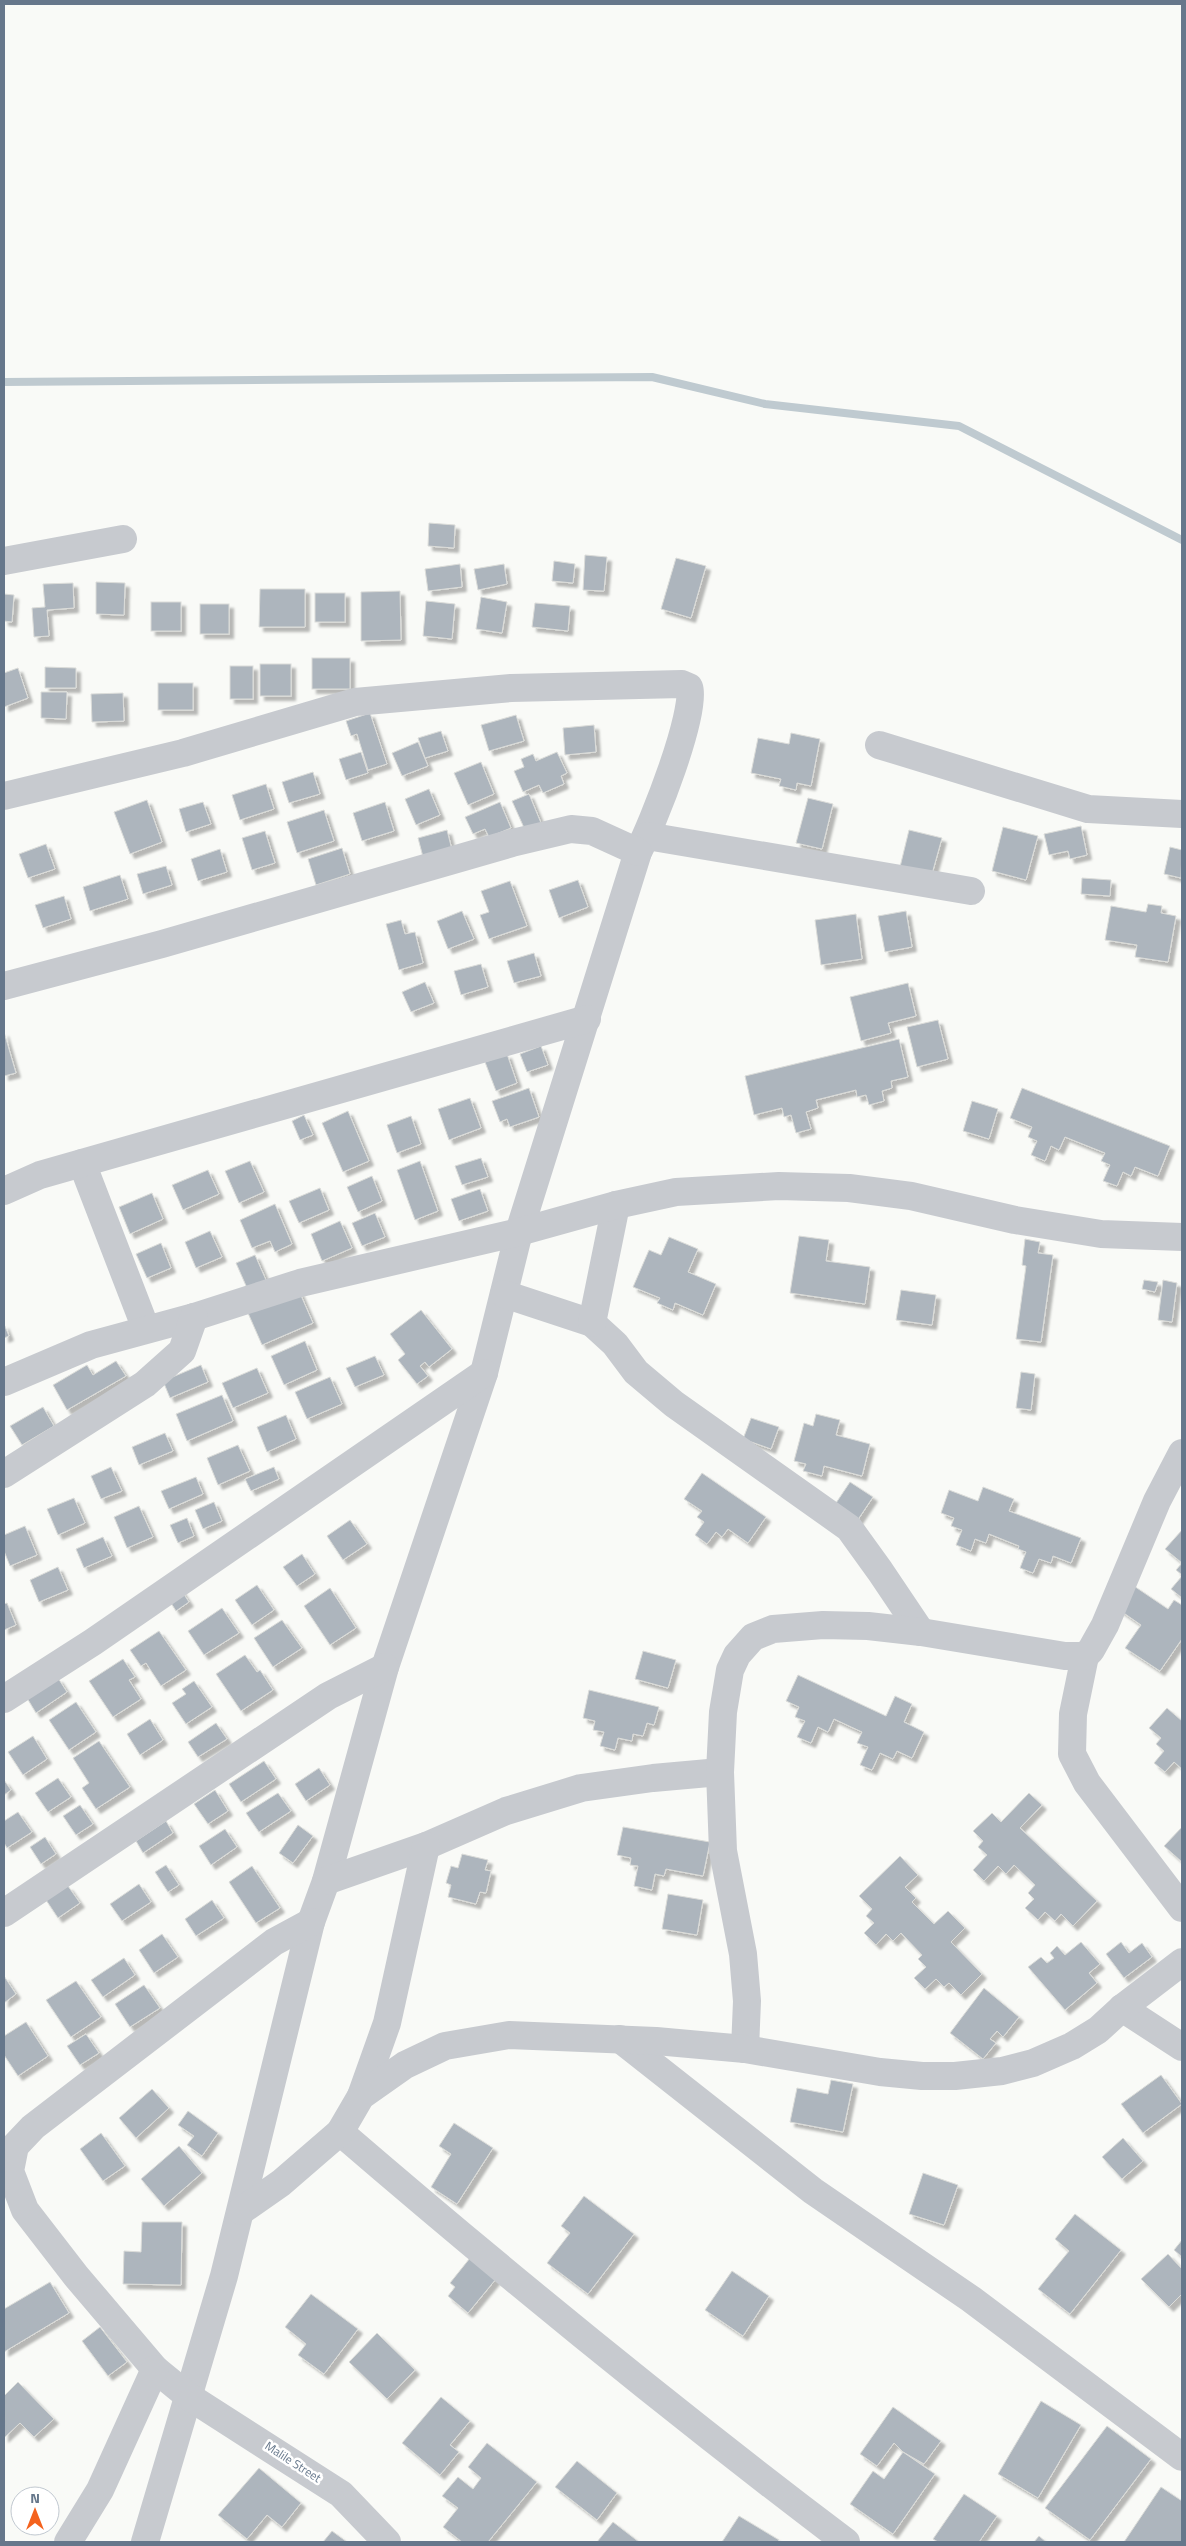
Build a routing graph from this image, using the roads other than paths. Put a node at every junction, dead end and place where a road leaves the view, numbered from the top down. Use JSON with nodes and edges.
{"nodes":[{"id":1,"x":123,"y":539,"type":"dead end"},
{"id":2,"x":4,"y":561,"type":"edge"},
{"id":3,"x":879,"y":745,"type":"dead end"},
{"id":4,"x":4,"y":796,"type":"edge"},
{"id":5,"x":1182,"y":814,"type":"edge"},
{"id":6,"x":643,"y":844,"type":"junction"},
{"id":7,"x":971,"y":891,"type":"dead end"},
{"id":8,"x":4,"y":986,"type":"edge"},
{"id":9,"x":587,"y":1019,"type":"junction"},
{"id":10,"x":82,"y":1163,"type":"junction"},
{"id":11,"x":4,"y":1191,"type":"edge"},
{"id":12,"x":616,"y":1205,"type":"junction"},
{"id":13,"x":519,"y":1232,"type":"junction"},
{"id":14,"x":1182,"y":1237,"type":"edge"},
{"id":15,"x":504,"y":1294,"type":"junction"},
{"id":16,"x":194,"y":1317,"type":"junction"},
{"id":17,"x":592,"y":1323,"type":"junction"},
{"id":18,"x":146,"y":1329,"type":"junction"},
{"id":19,"x":484,"y":1373,"type":"junction"},
{"id":20,"x":4,"y":1382,"type":"edge"},
{"id":21,"x":1182,"y":1453,"type":"edge"},
{"id":22,"x":4,"y":1474,"type":"edge"},
{"id":23,"x":921,"y":1632,"type":"junction"},
{"id":24,"x":1085,"y":1656,"type":"junction"},
{"id":25,"x":385,"y":1667,"type":"junction"},
{"id":26,"x":4,"y":1699,"type":"edge"},
{"id":27,"x":720,"y":1772,"type":"junction"},
{"id":28,"x":426,"y":1846,"type":"junction"},
{"id":29,"x":326,"y":1881,"type":"junction"},
{"id":30,"x":1182,"y":1908,"type":"edge"},
{"id":31,"x":4,"y":1913,"type":"edge"},
{"id":32,"x":311,"y":1922,"type":"junction"},
{"id":33,"x":1182,"y":1962,"type":"edge"},
{"id":34,"x":1122,"y":2008,"type":"junction"},
{"id":35,"x":620,"y":2039,"type":"junction"},
{"id":36,"x":1182,"y":2046,"type":"edge"},
{"id":37,"x":745,"y":2049,"type":"junction"},
{"id":38,"x":362,"y":2096,"type":"junction"},
{"id":39,"x":340,"y":2132,"type":"junction"},
{"id":40,"x":241,"y":2211,"type":"junction"},
{"id":41,"x":155,"y":2369,"type":"junction"},
{"id":42,"x":188,"y":2396,"type":"junction"},
{"id":43,"x":1182,"y":2457,"type":"edge"},
{"id":44,"x":68,"y":2542,"type":"edge"},
{"id":45,"x":144,"y":2542,"type":"edge"},
{"id":46,"x":387,"y":2542,"type":"edge"},
{"id":47,"x":846,"y":2542,"type":"edge"}],
"edges":[{"from":1,"to":2,"type":"street"},
{"from":3,"to":5,"type":"street"},
{"from":4,"to":6,"type":"street"},
{"from":6,"to":7,"type":"street"},
{"from":6,"to":8,"type":"street"},
{"from":6,"to":9,"type":"street"},
{"from":9,"to":10,"type":"street"},
{"from":9,"to":13,"type":"street"},
{"from":10,"to":11,"type":"street"},
{"from":10,"to":18,"type":"street"},
{"from":12,"to":13,"type":"street"},
{"from":12,"to":14,"type":"street"},
{"from":12,"to":17,"type":"street"},
{"from":13,"to":15,"type":"street"},
{"from":13,"to":16,"type":"street"},
{"from":15,"to":17,"type":"street"},
{"from":15,"to":19,"type":"street"},
{"from":16,"to":18,"type":"street"},
{"from":16,"to":22,"type":"street"},
{"from":17,"to":23,"type":"street"},
{"from":18,"to":20,"type":"street"},
{"from":19,"to":25,"type":"street"},
{"from":19,"to":26,"type":"street"},
{"from":21,"to":24,"type":"street"},
{"from":23,"to":24,"type":"street"},
{"from":23,"to":27,"type":"street"},
{"from":24,"to":30,"type":"street"},
{"from":25,"to":29,"type":"street"},
{"from":25,"to":31,"type":"street"},
{"from":27,"to":28,"type":"street"},
{"from":27,"to":37,"type":"street"},
{"from":28,"to":29,"type":"street"},
{"from":28,"to":38,"type":"street"},
{"from":29,"to":32,"type":"street"},
{"from":32,"to":40,"type":"street"},
{"from":32,"to":41,"type":"street","name":"Malile Street"},
{"from":33,"to":34,"type":"street"},
{"from":34,"to":36,"type":"street"},
{"from":34,"to":37,"type":"street"},
{"from":35,"to":37,"type":"street"},
{"from":35,"to":38,"type":"street"},
{"from":35,"to":43,"type":"street"},
{"from":38,"to":39,"type":"street"},
{"from":39,"to":40,"type":"street"},
{"from":39,"to":47,"type":"street"},
{"from":40,"to":42,"type":"street"},
{"from":41,"to":42,"type":"street","name":"Malile Street"},
{"from":41,"to":44,"type":"street"},
{"from":42,"to":45,"type":"street"},
{"from":42,"to":46,"type":"street","name":"Malile Street"}]}
